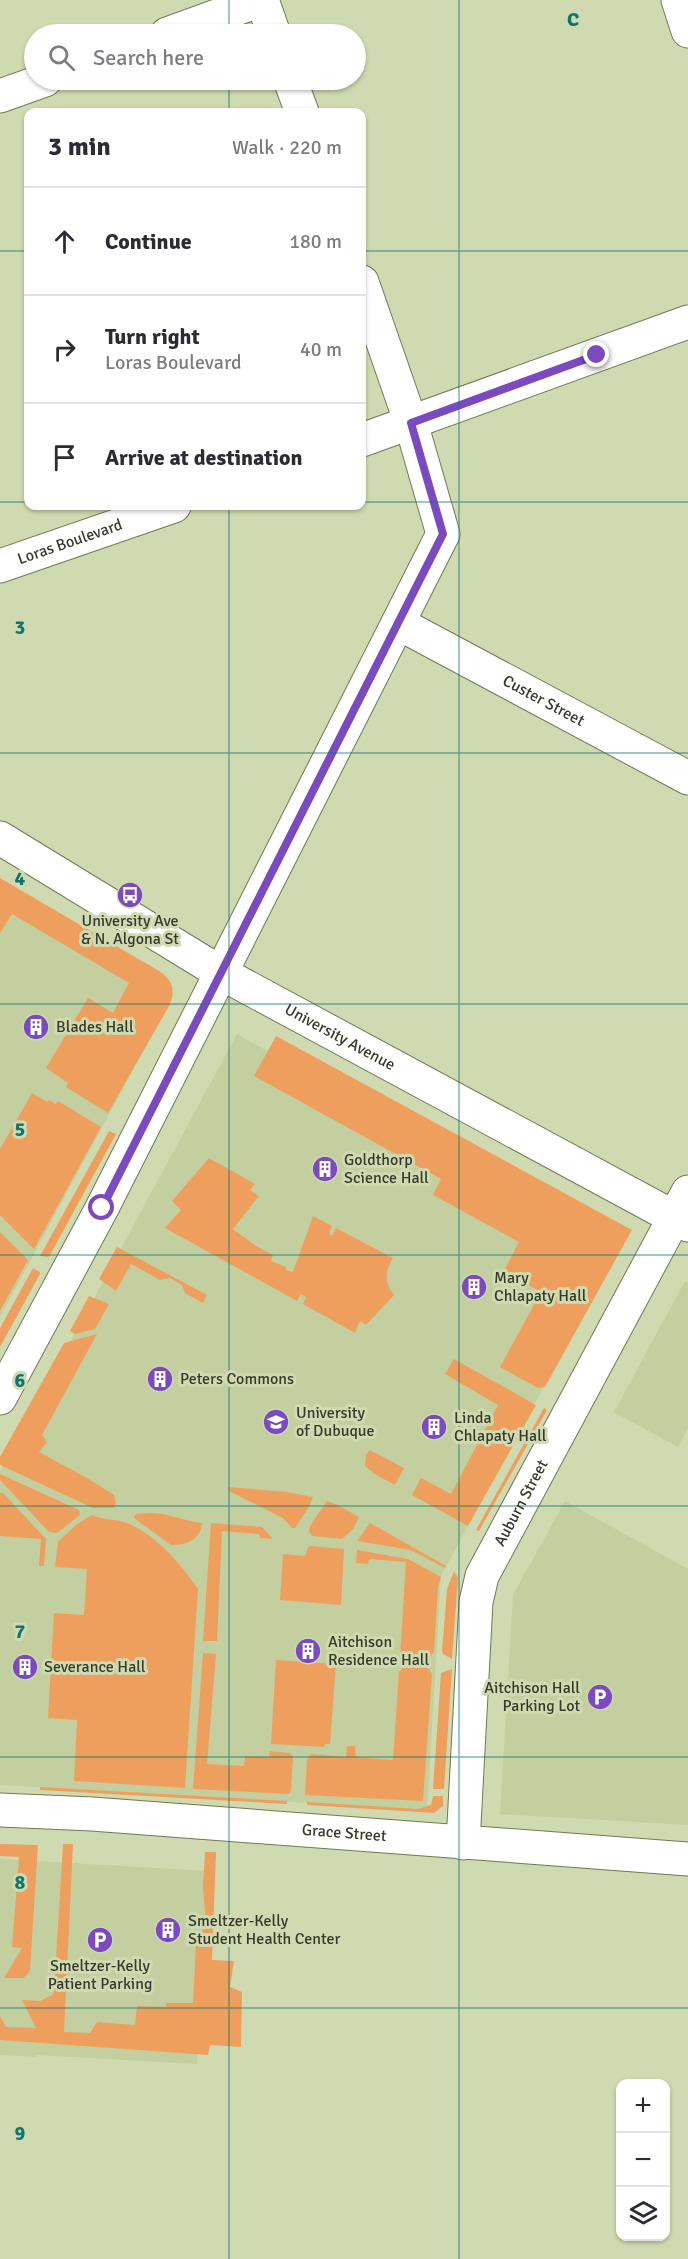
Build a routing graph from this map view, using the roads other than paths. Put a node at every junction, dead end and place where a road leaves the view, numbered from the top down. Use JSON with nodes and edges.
{"nodes":[{"id":1,"x":262,"y":0,"type":"edge"},
{"id":2,"x":678,"y":0,"type":"edge"},
{"id":3,"x":195,"y":24,"type":"edge"},
{"id":4,"x":270,"y":24,"type":"edge"},
{"id":5,"x":688,"y":32,"type":"edge"},
{"id":6,"x":24,"y":87,"type":"edge"},
{"id":7,"x":294,"y":90,"type":"edge"},
{"id":8,"x":0,"y":96,"type":"edge"},
{"id":9,"x":300,"y":108,"type":"edge"},
{"id":10,"x":366,"y":294,"type":"edge"},
{"id":11,"x":688,"y":322,"type":"edge"},
{"id":12,"x":411,"y":423,"type":"junction"},
{"id":13,"x":366,"y":439,"type":"edge"},
{"id":14,"x":162,"y":510,"type":"edge"},
{"id":15,"x":0,"y":566,"type":"edge"},
{"id":16,"x":398,"y":623,"type":"junction"},
{"id":17,"x":688,"y":778,"type":"edge"},
{"id":18,"x":0,"y":838,"type":"edge"},
{"id":19,"x":221,"y":973,"type":"junction"},
{"id":20,"x":684,"y":1212,"type":"edge"},
{"id":21,"x":0,"y":1398,"type":"edge"},
{"id":22,"x":0,"y":1810,"type":"edge"},
{"id":23,"x":463,"y":1843,"type":"junction"},
{"id":24,"x":688,"y":1859,"type":"edge"}],
"edges":[{"from":1,"to":3,"type":"street"},
{"from":1,"to":4,"type":"street"},
{"from":2,"to":5,"type":"street"},
{"from":6,"to":8,"type":"street"},
{"from":7,"to":9,"type":"street"},
{"from":10,"to":12,"type":"street"},
{"from":11,"to":12,"type":"street"},
{"from":12,"to":13,"type":"street"},
{"from":12,"to":16,"type":"street"},
{"from":14,"to":15,"type":"street","name":"Loras Boulevard"},
{"from":16,"to":17,"type":"street","name":"Custer Street"},
{"from":16,"to":19,"type":"street"},
{"from":18,"to":19,"type":"street","name":"University Avenue"},
{"from":19,"to":20,"type":"street","name":"University Avenue"},
{"from":19,"to":21,"type":"street"},
{"from":20,"to":23,"type":"street","name":"Auburn Street"},
{"from":22,"to":23,"type":"street","name":"Grace Street"},
{"from":23,"to":24,"type":"street","name":"Grace Street"}]}
